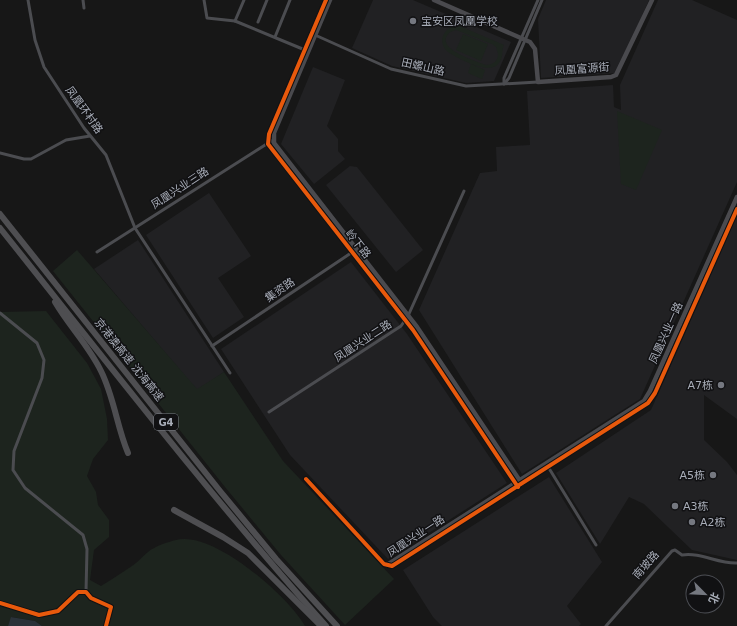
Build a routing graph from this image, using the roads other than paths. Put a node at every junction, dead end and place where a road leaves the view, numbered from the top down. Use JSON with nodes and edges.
{"nodes":[{"id":1,"x":28,"y":0,"type":"edge"},
{"id":2,"x":83,"y":0,"type":"edge"},
{"id":3,"x":204,"y":0,"type":"edge"},
{"id":4,"x":244,"y":0,"type":"edge"},
{"id":5,"x":267,"y":0,"type":"edge"},
{"id":6,"x":290,"y":0,"type":"edge"},
{"id":7,"x":326,"y":0,"type":"edge"},
{"id":8,"x":330,"y":0,"type":"edge"},
{"id":9,"x":434,"y":0,"type":"edge"},
{"id":10,"x":538,"y":0,"type":"edge"},
{"id":11,"x":542,"y":0,"type":"edge"},
{"id":12,"x":652,"y":0,"type":"edge"},
{"id":13,"x":84,"y":8,"type":"dead end"},
{"id":14,"x":236,"y":21,"type":"junction"},
{"id":15,"x":258,"y":22,"type":"dead end"},
{"id":16,"x":313,"y":35,"type":"junction"},
{"id":17,"x":275,"y":37,"type":"junction"},
{"id":18,"x":523,"y":38,"type":"junction"},
{"id":19,"x":307,"y":50,"type":"junction"},
{"id":20,"x":538,"y":82,"type":"junction"},
{"id":21,"x":504,"y":84,"type":"junction"},
{"id":22,"x":90,"y":136,"type":"junction"},
{"id":23,"x":273,"y":140,"type":"junction"},
{"id":24,"x":267,"y":143,"type":"junction"},
{"id":25,"x":0,"y":153,"type":"edge"},
{"id":26,"x":464,"y":191,"type":"dead end"},
{"id":27,"x":737,"y":197,"type":"edge"},
{"id":28,"x":737,"y":209,"type":"edge"},
{"id":29,"x":0,"y":214,"type":"edge"},
{"id":30,"x":0,"y":228,"type":"edge"},
{"id":31,"x":135,"y":228,"type":"junction"},
{"id":32,"x":355,"y":251,"type":"junction"},
{"id":33,"x":97,"y":252,"type":"dead end"},
{"id":34,"x":45,"y":284,"type":"junction"},
{"id":35,"x":0,"y":313,"type":"edge"},
{"id":36,"x":407,"y":318,"type":"junction"},
{"id":37,"x":212,"y":346,"type":"junction"},
{"id":38,"x":230,"y":373,"type":"dead end"},
{"id":39,"x":269,"y":412,"type":"dead end"},
{"id":40,"x":128,"y":453,"type":"dead end"},
{"id":41,"x":547,"y":465,"type":"junction"},
{"id":42,"x":306,"y":479,"type":"dead end"},
{"id":43,"x":519,"y":484,"type":"junction"},
{"id":44,"x":174,"y":510,"type":"dead end"},
{"id":45,"x":596,"y":545,"type":"dead end"},
{"id":46,"x":737,"y":563,"type":"edge"},
{"id":47,"x":388,"y":565,"type":"joint"},
{"id":48,"x":336,"y":625,"type":"edge"},
{"id":49,"x":106,"y":626,"type":"edge"},
{"id":50,"x":321,"y":626,"type":"edge"},
{"id":51,"x":326,"y":626,"type":"edge"},
{"id":52,"x":606,"y":626,"type":"edge"}],
"edges":[{"from":1,"to":22,"type":"street","name":"凤凰环村路"},
{"from":2,"to":13,"type":"street"},
{"from":3,"to":14,"type":"street"},
{"from":4,"to":14,"type":"street"},
{"from":5,"to":15,"type":"street"},
{"from":6,"to":17,"type":"street"},
{"from":7,"to":16,"type":"street"},
{"from":8,"to":16,"type":"street"},
{"from":9,"to":18,"type":"street"},
{"from":10,"to":18,"type":"street"},
{"from":11,"to":18,"type":"street"},
{"from":12,"to":20,"type":"street","name":"凤凰富源街"},
{"from":14,"to":17,"type":"street"},
{"from":16,"to":19,"type":"street"},
{"from":16,"to":21,"type":"street","name":"田螺山路"},
{"from":17,"to":19,"type":"street"},
{"from":18,"to":20,"type":"street"},
{"from":18,"to":21,"type":"street"},
{"from":19,"to":23,"type":"street"},
{"from":19,"to":24,"type":"street"},
{"from":20,"to":21,"type":"street","name":"田螺山路"},
{"from":22,"to":25,"type":"street"},
{"from":22,"to":31,"type":"street","name":"凤凰环村路"},
{"from":23,"to":24,"type":"street","name":"凤凰兴业三路"},
{"from":23,"to":32,"type":"street","name":"岭下路"},
{"from":24,"to":31,"type":"street","name":"凤凰兴业三路"},
{"from":24,"to":32,"type":"street","name":"岭下路"},
{"from":26,"to":36,"type":"street","name":"凤凰兴业二路"},
{"from":27,"to":41,"type":"street","name":"凤凰兴业一路"},
{"from":28,"to":41,"type":"street","name":"凤凰兴业一路"},
{"from":29,"to":48,"type":"highway","name":"京港澳高速 沈海高速","number":"G4"},
{"from":30,"to":34,"type":"highway","name":"京港澳高速 沈海高速","number":"G4"},
{"from":31,"to":33,"type":"street","name":"凤凰兴业三路"},
{"from":31,"to":37,"type":"street","name":"凤凰环村路"},
{"from":32,"to":36,"type":"street","name":"岭下路"},
{"from":32,"to":37,"type":"street","name":"集资路"},
{"from":34,"to":40,"type":"highway"},
{"from":34,"to":51,"type":"highway","name":"京港澳高速 沈海高速","number":"G4"},
{"from":35,"to":49,"type":"street"},
{"from":36,"to":39,"type":"street","name":"凤凰兴业二路"},
{"from":36,"to":43,"type":"street","name":"岭下路"},
{"from":37,"to":38,"type":"street","name":"凤凰环村路"},
{"from":41,"to":43,"type":"street","name":"凤凰兴业一路"},
{"from":41,"to":45,"type":"street"},
{"from":42,"to":47,"type":"street"},
{"from":43,"to":47,"type":"street","name":"凤凰兴业一路"},
{"from":44,"to":50,"type":"highway"},
{"from":46,"to":52,"type":"street","name":"南坡路"}]}
